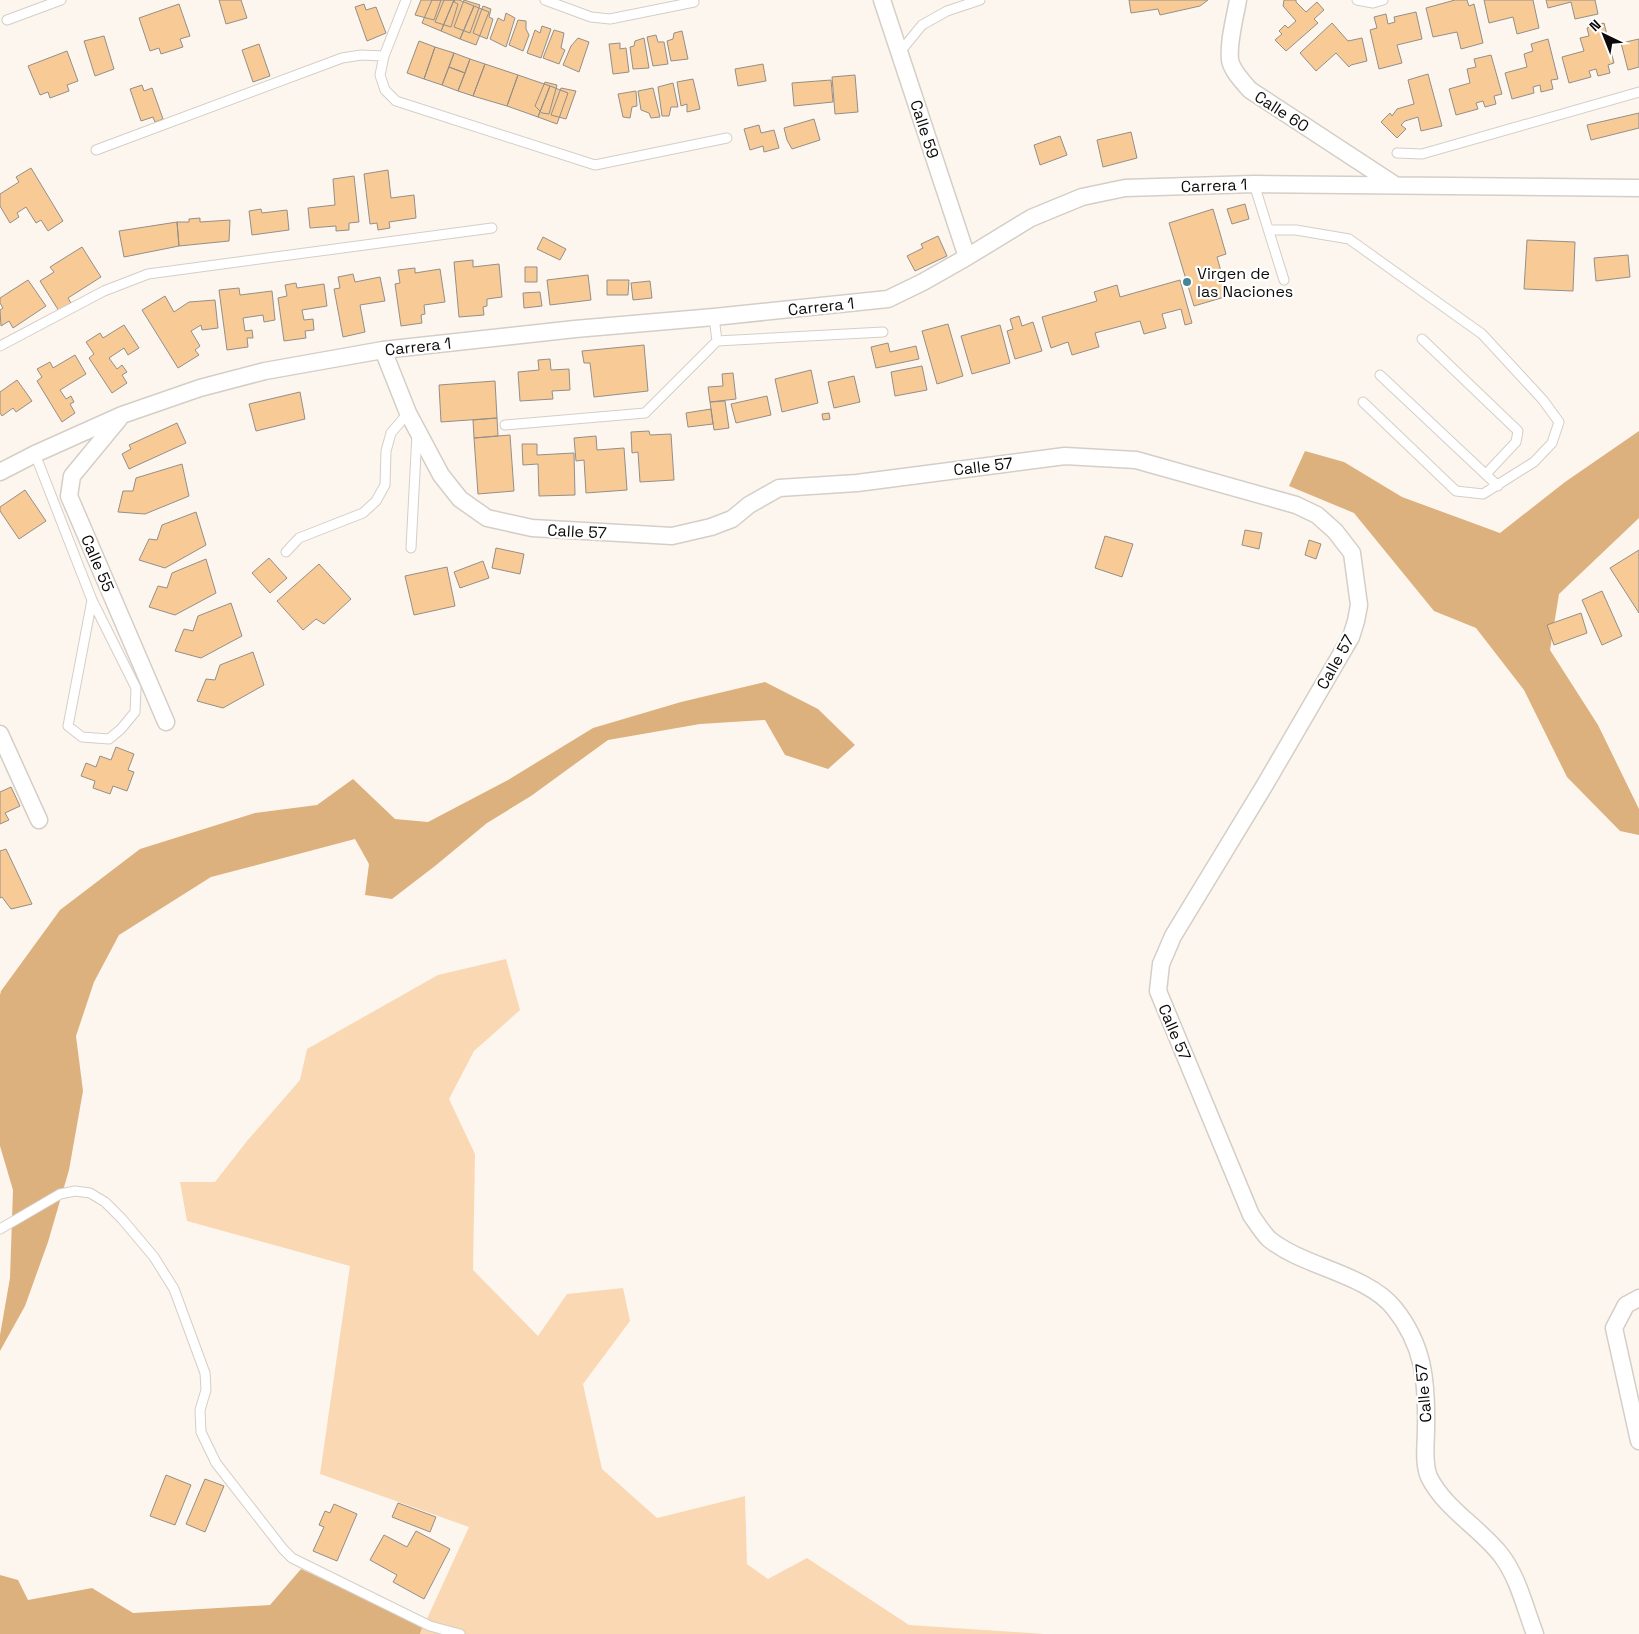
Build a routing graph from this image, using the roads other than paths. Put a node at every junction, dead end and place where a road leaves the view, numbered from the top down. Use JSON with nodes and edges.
{"nodes":[{"id":1,"x":61,"y":0,"type":"edge"},
{"id":2,"x":406,"y":0,"type":"edge"},
{"id":3,"x":545,"y":0,"type":"edge"},
{"id":4,"x":882,"y":0,"type":"edge"},
{"id":5,"x":980,"y":0,"type":"edge"},
{"id":6,"x":1238,"y":0,"type":"edge"},
{"id":7,"x":1357,"y":0,"type":"edge"},
{"id":8,"x":1383,"y":0,"type":"edge"},
{"id":9,"x":694,"y":2,"type":"dead end"},
{"id":10,"x":8,"y":20,"type":"dead end"},
{"id":11,"x":900,"y":52,"type":"junction"},
{"id":12,"x":384,"y":56,"type":"junction"},
{"id":13,"x":1639,"y":92,"type":"edge"},
{"id":14,"x":727,"y":138,"type":"dead end"},
{"id":15,"x":96,"y":150,"type":"dead end"},
{"id":16,"x":1397,"y":154,"type":"dead end"},
{"id":17,"x":1254,"y":184,"type":"junction"},
{"id":18,"x":1395,"y":186,"type":"junction"},
{"id":19,"x":1639,"y":188,"type":"edge"},
{"id":20,"x":492,"y":228,"type":"dead end"},
{"id":21,"x":1269,"y":230,"type":"junction"},
{"id":22,"x":967,"y":258,"type":"junction"},
{"id":23,"x":1284,"y":280,"type":"dead end"},
{"id":24,"x":714,"y":317,"type":"junction"},
{"id":25,"x":883,"y":332,"type":"dead end"},
{"id":26,"x":1422,"y":339,"type":"dead end"},
{"id":27,"x":717,"y":341,"type":"junction"},
{"id":28,"x":0,"y":346,"type":"edge"},
{"id":29,"x":383,"y":350,"type":"junction"},
{"id":30,"x":1380,"y":375,"type":"dead end"},
{"id":31,"x":1363,"y":402,"type":"dead end"},
{"id":32,"x":408,"y":413,"type":"junction"},
{"id":33,"x":122,"y":415,"type":"junction"},
{"id":34,"x":505,"y":425,"type":"dead end"},
{"id":35,"x":417,"y":430,"type":"junction"},
{"id":36,"x":35,"y":454,"type":"junction"},
{"id":37,"x":0,"y":472,"type":"edge"},
{"id":38,"x":1486,"y":474,"type":"junction"},
{"id":39,"x":1498,"y":486,"type":"junction"},
{"id":40,"x":411,"y":548,"type":"dead end"},
{"id":41,"x":286,"y":552,"type":"dead end"},
{"id":42,"x":92,"y":600,"type":"junction"},
{"id":43,"x":166,"y":722,"type":"dead end"},
{"id":44,"x":0,"y":734,"type":"edge"},
{"id":45,"x":39,"y":820,"type":"dead end"},
{"id":46,"x":0,"y":1229,"type":"edge"},
{"id":47,"x":1639,"y":1298,"type":"edge"},
{"id":48,"x":1639,"y":1440,"type":"edge"},
{"id":49,"x":460,"y":1634,"type":"edge"},
{"id":50,"x":1536,"y":1634,"type":"edge"}],
"edges":[{"from":1,"to":10,"type":"lane"},
{"from":2,"to":12,"type":"lane"},
{"from":3,"to":9,"type":"lane"},
{"from":4,"to":11,"type":"street","name":"Calle 59"},
{"from":5,"to":11,"type":"lane"},
{"from":6,"to":18,"type":"street","name":"Calle 60"},
{"from":7,"to":8,"type":"lane"},
{"from":11,"to":22,"type":"street","name":"Calle 59"},
{"from":12,"to":14,"type":"lane"},
{"from":12,"to":15,"type":"lane"},
{"from":13,"to":16,"type":"lane"},
{"from":17,"to":18,"type":"street","name":"Carrera 1"},
{"from":17,"to":21,"type":"lane"},
{"from":17,"to":22,"type":"street","name":"Carrera 1"},
{"from":18,"to":19,"type":"street","name":"Carrera 1"},
{"from":20,"to":28,"type":"lane"},
{"from":21,"to":23,"type":"lane"},
{"from":21,"to":39,"type":"lane"},
{"from":22,"to":24,"type":"street","name":"Carrera 1"},
{"from":24,"to":27,"type":"lane"},
{"from":24,"to":29,"type":"street","name":"Carrera 1"},
{"from":25,"to":27,"type":"lane"},
{"from":26,"to":38,"type":"lane"},
{"from":27,"to":34,"type":"lane"},
{"from":29,"to":32,"type":"street","name":"Calle 57"},
{"from":29,"to":33,"type":"street","name":"Carrera 1"},
{"from":30,"to":38,"type":"lane"},
{"from":31,"to":39,"type":"lane"},
{"from":32,"to":35,"type":"street","name":"Calle 57"},
{"from":32,"to":41,"type":"lane"},
{"from":33,"to":36,"type":"street","name":"Carrera 1"},
{"from":33,"to":43,"type":"street","name":"Calle 55"},
{"from":35,"to":40,"type":"lane"},
{"from":35,"to":50,"type":"street","name":"Calle 57"},
{"from":36,"to":37,"type":"street","name":"Carrera 1"},
{"from":36,"to":42,"type":"lane"},
{"from":38,"to":39,"type":"lane"},
{"from":42,"to":42,"type":"lane"},
{"from":44,"to":45,"type":"street"},
{"from":46,"to":49,"type":"lane"},
{"from":47,"to":48,"type":"street"}]}
